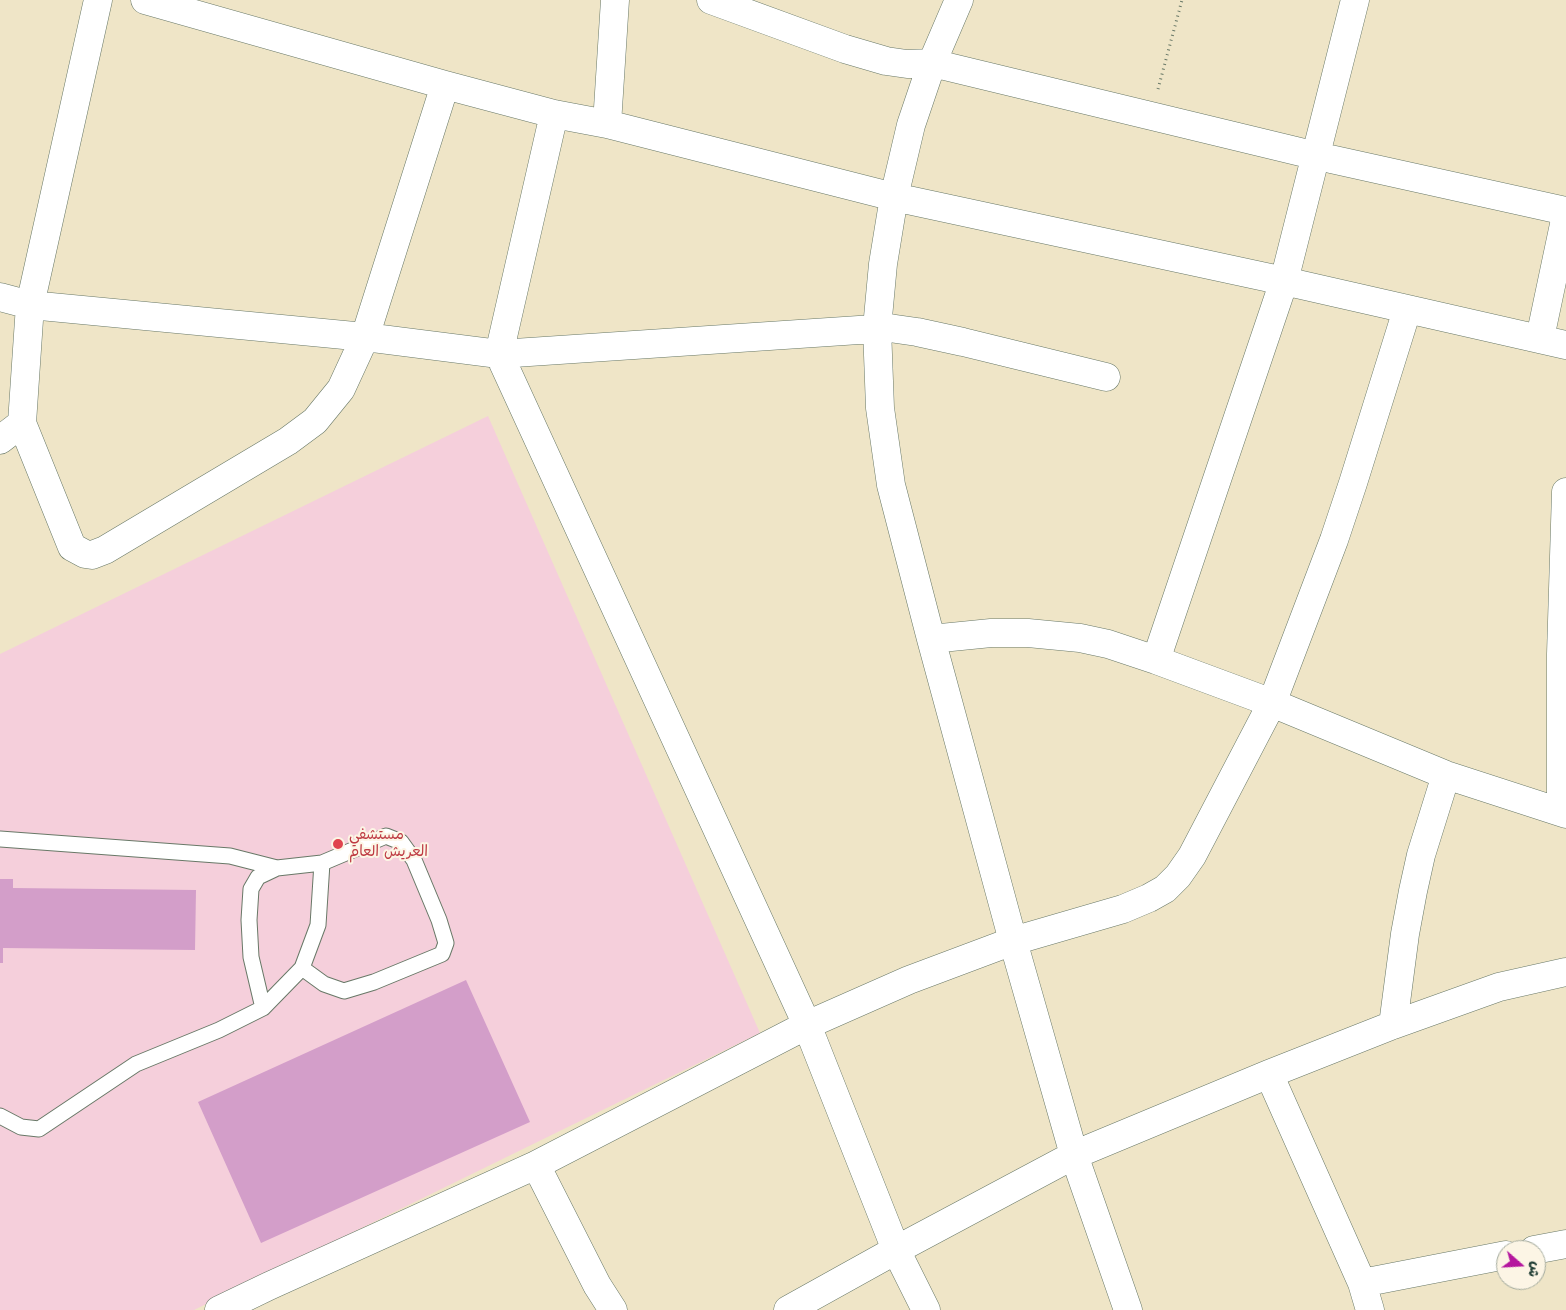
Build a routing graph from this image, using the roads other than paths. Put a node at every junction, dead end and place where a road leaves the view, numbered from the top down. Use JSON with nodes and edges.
{"nodes":[{"id":1,"x":98,"y":0,"type":"edge"},
{"id":2,"x":145,"y":0,"type":"edge"},
{"id":3,"x":615,"y":0,"type":"edge"},
{"id":4,"x":711,"y":0,"type":"edge"},
{"id":5,"x":958,"y":0,"type":"edge"},
{"id":6,"x":1355,"y":0,"type":"edge"},
{"id":7,"x":932,"y":63,"type":"junction"},
{"id":8,"x":445,"y":85,"type":"junction"},
{"id":9,"x":554,"y":114,"type":"junction"},
{"id":10,"x":607,"y":124,"type":"junction"},
{"id":11,"x":1317,"y":156,"type":"junction"},
{"id":12,"x":894,"y":197,"type":"junction"},
{"id":13,"x":1566,"y":211,"type":"edge"},
{"id":14,"x":1566,"y":215,"type":"edge"},
{"id":15,"x":1284,"y":281,"type":"junction"},
{"id":16,"x":0,"y":298,"type":"edge"},
{"id":17,"x":30,"y":305,"type":"junction"},
{"id":18,"x":1407,"y":310,"type":"junction"},
{"id":19,"x":876,"y":328,"type":"junction"},
{"id":20,"x":365,"y":337,"type":"junction"},
{"id":21,"x":1553,"y":341,"type":"edge"},
{"id":22,"x":499,"y":354,"type":"junction"},
{"id":23,"x":1106,"y":377,"type":"dead end"},
{"id":24,"x":22,"y":423,"type":"junction"},
{"id":25,"x":0,"y":440,"type":"edge"},
{"id":26,"x":1566,"y":492,"type":"edge"},
{"id":27,"x":931,"y":639,"type":"junction"},
{"id":28,"x":1156,"y":660,"type":"junction"},
{"id":29,"x":1272,"y":703,"type":"junction"},
{"id":30,"x":1446,"y":775,"type":"junction"},
{"id":31,"x":1564,"y":813,"type":"edge"},
{"id":32,"x":0,"y":839,"type":"edge"},
{"id":33,"x":322,"y":863,"type":"junction"},
{"id":34,"x":277,"y":868,"type":"junction"},
{"id":35,"x":1013,"y":941,"type":"junction"},
{"id":36,"x":302,"y":968,"type":"junction"},
{"id":37,"x":1566,"y":972,"type":"edge"},
{"id":38,"x":262,"y":1008,"type":"junction"},
{"id":39,"x":807,"y":1025,"type":"junction"},
{"id":40,"x":1393,"y":1025,"type":"junction"},
{"id":41,"x":1269,"y":1074,"type":"junction"},
{"id":42,"x":0,"y":1116,"type":"edge"},
{"id":43,"x":1074,"y":1155,"type":"junction"},
{"id":44,"x":536,"y":1165,"type":"junction"},
{"id":45,"x":1566,"y":1244,"type":"edge"},
{"id":46,"x":1546,"y":1248,"type":"edge"},
{"id":47,"x":896,"y":1250,"type":"junction"},
{"id":48,"x":1496,"y":1257,"type":"edge"},
{"id":49,"x":1362,"y":1283,"type":"junction"},
{"id":50,"x":219,"y":1310,"type":"edge"},
{"id":51,"x":613,"y":1310,"type":"edge"},
{"id":52,"x":788,"y":1310,"type":"edge"},
{"id":53,"x":926,"y":1310,"type":"edge"},
{"id":54,"x":1128,"y":1310,"type":"edge"},
{"id":55,"x":1370,"y":1310,"type":"edge"}],
"edges":[{"from":1,"to":17,"type":"street"},
{"from":2,"to":8,"type":"street"},
{"from":3,"to":10,"type":"street"},
{"from":4,"to":7,"type":"street"},
{"from":5,"to":7,"type":"street"},
{"from":6,"to":11,"type":"street"},
{"from":7,"to":11,"type":"street"},
{"from":7,"to":12,"type":"street"},
{"from":8,"to":9,"type":"street"},
{"from":8,"to":20,"type":"street"},
{"from":9,"to":10,"type":"street"},
{"from":9,"to":22,"type":"street"},
{"from":10,"to":12,"type":"street"},
{"from":11,"to":13,"type":"street"},
{"from":11,"to":15,"type":"street"},
{"from":12,"to":15,"type":"street"},
{"from":12,"to":19,"type":"street"},
{"from":14,"to":21,"type":"street"},
{"from":15,"to":18,"type":"street"},
{"from":15,"to":28,"type":"street"},
{"from":16,"to":17,"type":"street"},
{"from":17,"to":20,"type":"street"},
{"from":17,"to":24,"type":"street"},
{"from":18,"to":21,"type":"street"},
{"from":18,"to":29,"type":"street"},
{"from":19,"to":22,"type":"street"},
{"from":19,"to":23,"type":"street"},
{"from":19,"to":27,"type":"street"},
{"from":20,"to":22,"type":"street"},
{"from":20,"to":24,"type":"street"},
{"from":22,"to":39,"type":"street"},
{"from":24,"to":25,"type":"street"},
{"from":26,"to":31,"type":"street"},
{"from":27,"to":28,"type":"street"},
{"from":27,"to":35,"type":"street"},
{"from":28,"to":29,"type":"street"},
{"from":29,"to":30,"type":"street"},
{"from":29,"to":35,"type":"street"},
{"from":30,"to":31,"type":"street"},
{"from":30,"to":40,"type":"street"},
{"from":32,"to":34,"type":"lane"},
{"from":33,"to":34,"type":"lane"},
{"from":33,"to":36,"type":"lane"},
{"from":33,"to":36,"type":"lane"},
{"from":34,"to":38,"type":"lane"},
{"from":35,"to":39,"type":"street"},
{"from":35,"to":43,"type":"street"},
{"from":36,"to":38,"type":"lane"},
{"from":37,"to":40,"type":"street"},
{"from":38,"to":42,"type":"lane"},
{"from":39,"to":44,"type":"street"},
{"from":39,"to":47,"type":"street"},
{"from":40,"to":41,"type":"street"},
{"from":41,"to":43,"type":"street"},
{"from":41,"to":49,"type":"street"},
{"from":43,"to":47,"type":"street"},
{"from":43,"to":54,"type":"street"},
{"from":44,"to":50,"type":"street"},
{"from":44,"to":51,"type":"street"},
{"from":45,"to":46,"type":"street"},
{"from":47,"to":52,"type":"street"},
{"from":47,"to":53,"type":"street"},
{"from":48,"to":49,"type":"street"},
{"from":49,"to":55,"type":"street"}]}
